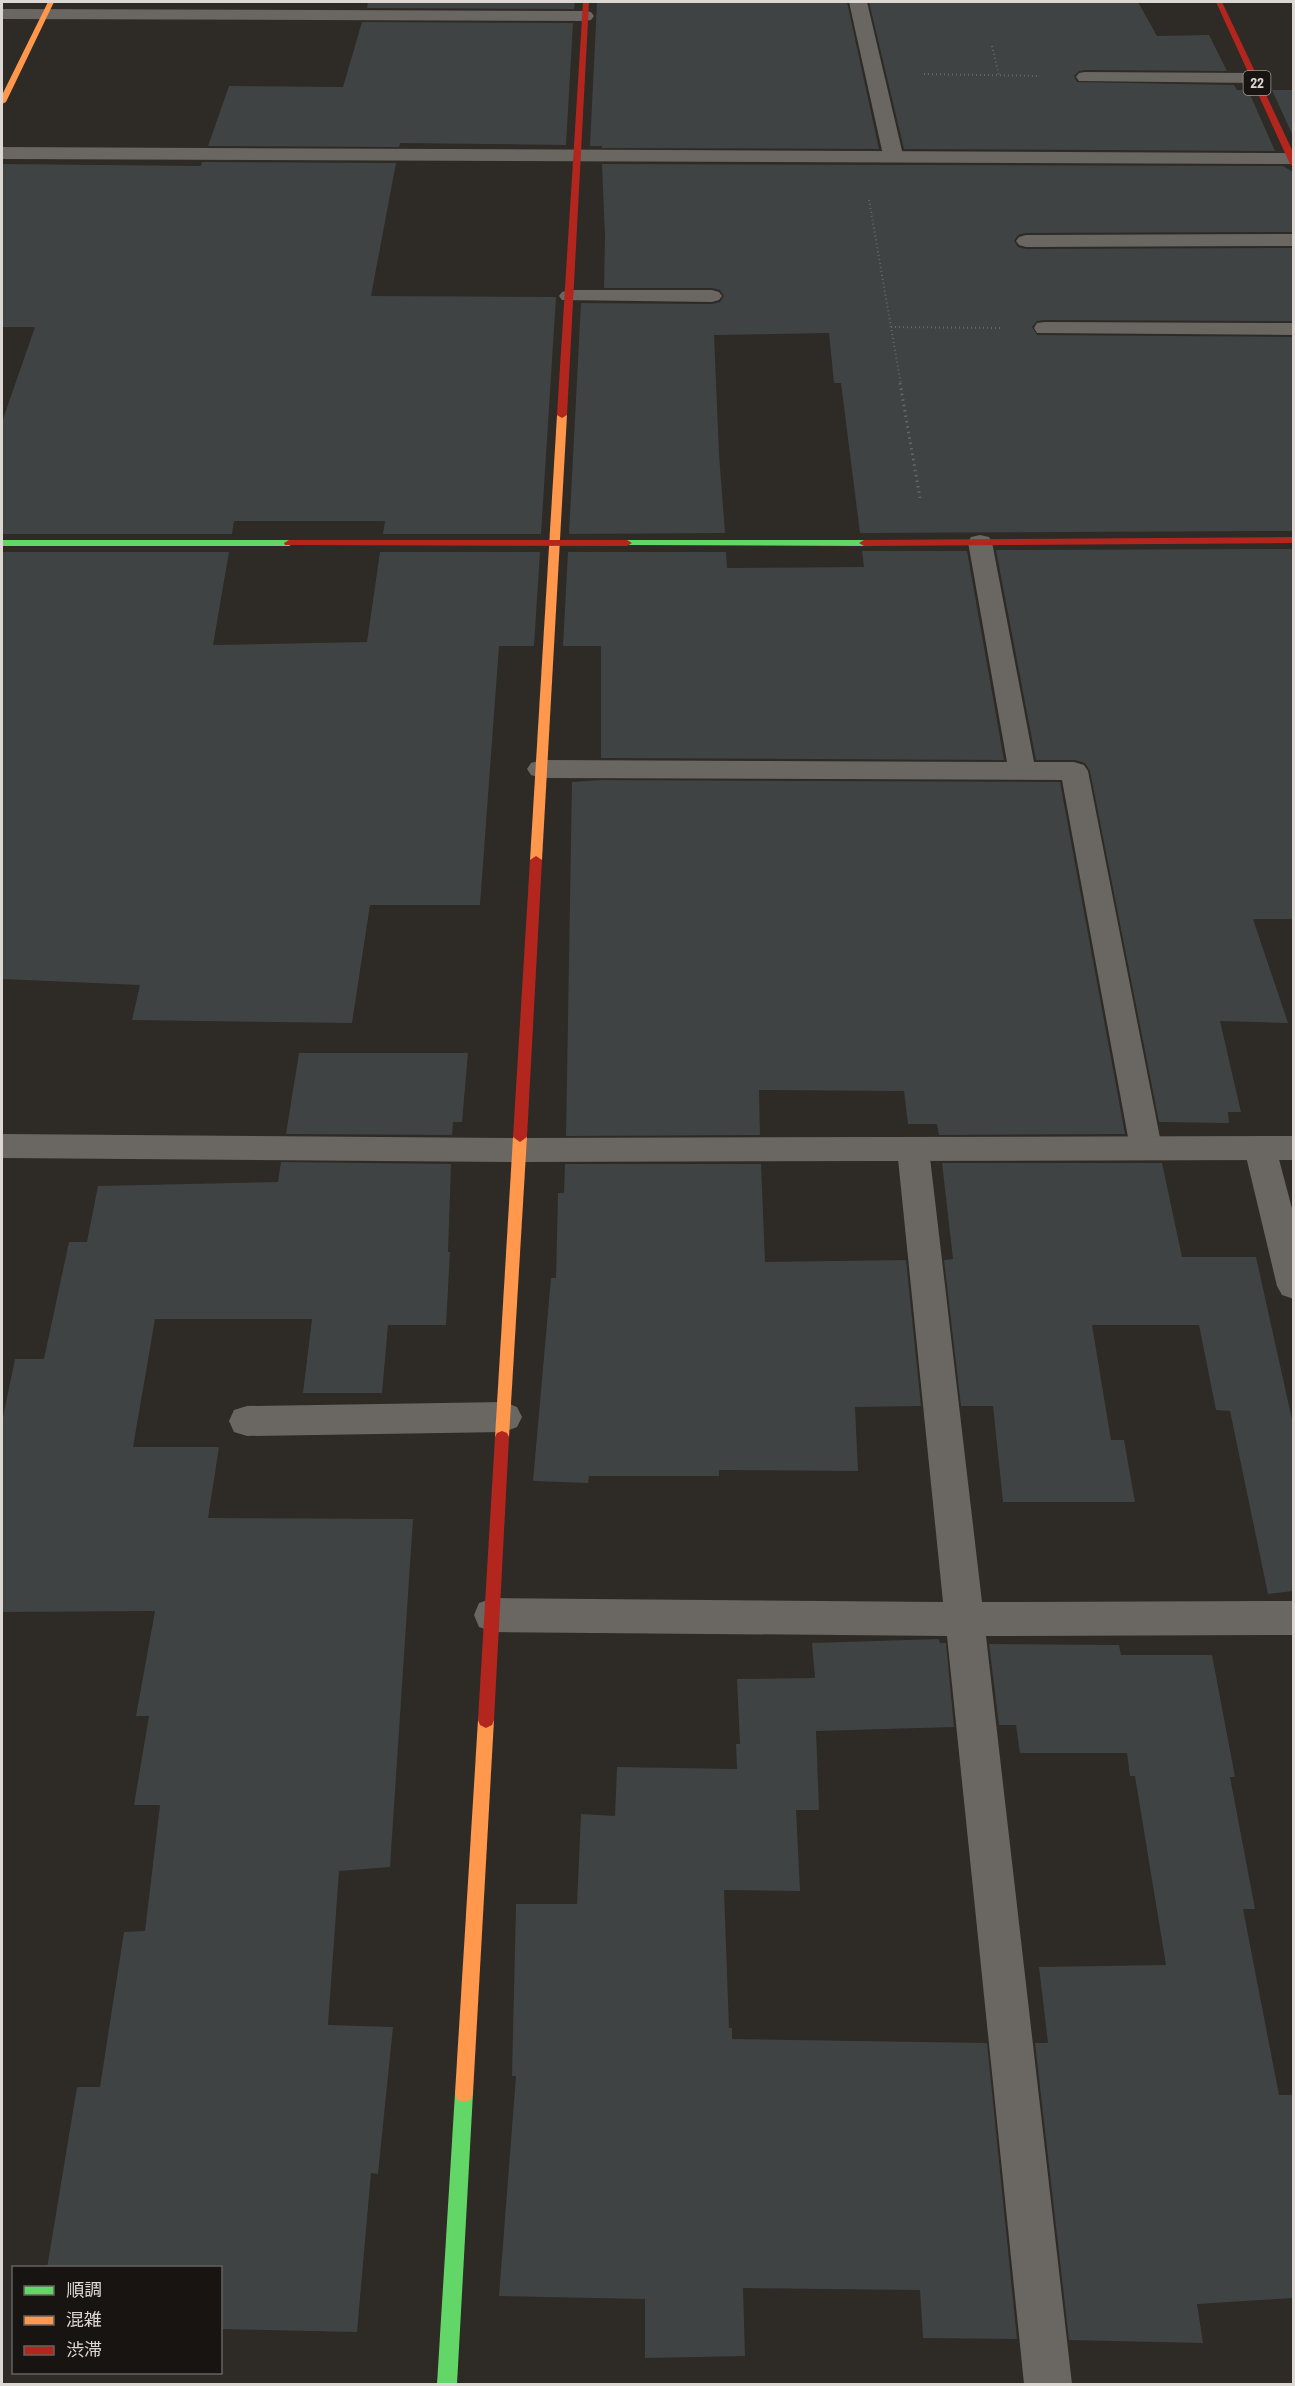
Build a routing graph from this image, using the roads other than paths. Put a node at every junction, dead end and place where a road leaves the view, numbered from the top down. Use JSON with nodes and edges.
{"nodes":[{"id":1,"x":858,"y":2,"type":"edge"},
{"id":2,"x":1219,"y":2,"type":"edge"},
{"id":3,"x":48,"y":8,"type":"edge"},
{"id":4,"x":586,"y":9,"type":"edge"},
{"id":5,"x":2,"y":14,"type":"edge"},
{"id":6,"x":1085,"y":77,"type":"road end"},
{"id":7,"x":1255,"y":78,"type":"junction"},
{"id":8,"x":2,"y":102,"type":"edge"},
{"id":9,"x":2,"y":153,"type":"edge"},
{"id":10,"x":578,"y":154,"type":"junction"},
{"id":11,"x":893,"y":155,"type":"junction"},
{"id":12,"x":1292,"y":157,"type":"edge"},
{"id":13,"x":1293,"y":240,"type":"edge"},
{"id":14,"x":1026,"y":241,"type":"dead end"},
{"id":15,"x":569,"y":296,"type":"junction"},
{"id":16,"x":712,"y":296,"type":"dead end"},
{"id":17,"x":1045,"y":328,"type":"road end"},
{"id":18,"x":1293,"y":328,"type":"edge"},
{"id":19,"x":1293,"y":540,"type":"edge"},
{"id":20,"x":980,"y":542,"type":"junction"},
{"id":21,"x":2,"y":543,"type":"edge"},
{"id":22,"x":555,"y":544,"type":"junction"},
{"id":23,"x":541,"y":770,"type":"junction"},
{"id":24,"x":1022,"y":771,"type":"junction"},
{"id":25,"x":2,"y":1146,"type":"edge"},
{"id":26,"x":1146,"y":1148,"type":"junction"},
{"id":27,"x":1260,"y":1148,"type":"junction"},
{"id":28,"x":1293,"y":1148,"type":"edge"},
{"id":29,"x":913,"y":1149,"type":"junction"},
{"id":30,"x":520,"y":1150,"type":"junction"},
{"id":31,"x":1293,"y":1286,"type":"edge"},
{"id":32,"x":504,"y":1417,"type":"junction"},
{"id":33,"x":247,"y":1421,"type":"dead end"},
{"id":34,"x":493,"y":1615,"type":"junction"},
{"id":35,"x":1293,"y":1618,"type":"edge"},
{"id":36,"x":964,"y":1619,"type":"junction"},
{"id":37,"x":447,"y":2385,"type":"edge"},
{"id":38,"x":1048,"y":2385,"type":"edge"}],
"edges":[{"from":1,"to":11,"type":"street"},
{"from":2,"to":7,"type":"street","number":"22"},
{"from":3,"to":4,"type":"street"},
{"from":3,"to":5,"type":"street"},
{"from":3,"to":8,"type":"street"},
{"from":4,"to":10,"type":"street"},
{"from":6,"to":7,"type":"street"},
{"from":7,"to":12,"type":"street","number":"22"},
{"from":9,"to":10,"type":"street"},
{"from":10,"to":11,"type":"street"},
{"from":10,"to":15,"type":"street"},
{"from":11,"to":12,"type":"street"},
{"from":13,"to":14,"type":"street"},
{"from":15,"to":16,"type":"street"},
{"from":15,"to":22,"type":"street"},
{"from":17,"to":18,"type":"street"},
{"from":19,"to":20,"type":"street"},
{"from":20,"to":22,"type":"street"},
{"from":20,"to":24,"type":"street"},
{"from":21,"to":22,"type":"street"},
{"from":22,"to":23,"type":"street"},
{"from":23,"to":24,"type":"street"},
{"from":23,"to":30,"type":"street"},
{"from":24,"to":26,"type":"street"},
{"from":25,"to":30,"type":"street"},
{"from":26,"to":27,"type":"street"},
{"from":26,"to":29,"type":"street"},
{"from":27,"to":28,"type":"street"},
{"from":27,"to":31,"type":"street"},
{"from":29,"to":30,"type":"street"},
{"from":29,"to":36,"type":"street"},
{"from":30,"to":32,"type":"street"},
{"from":32,"to":33,"type":"street"},
{"from":32,"to":34,"type":"street"},
{"from":34,"to":36,"type":"street"},
{"from":34,"to":37,"type":"street"},
{"from":35,"to":36,"type":"street"},
{"from":36,"to":38,"type":"street"}]}
